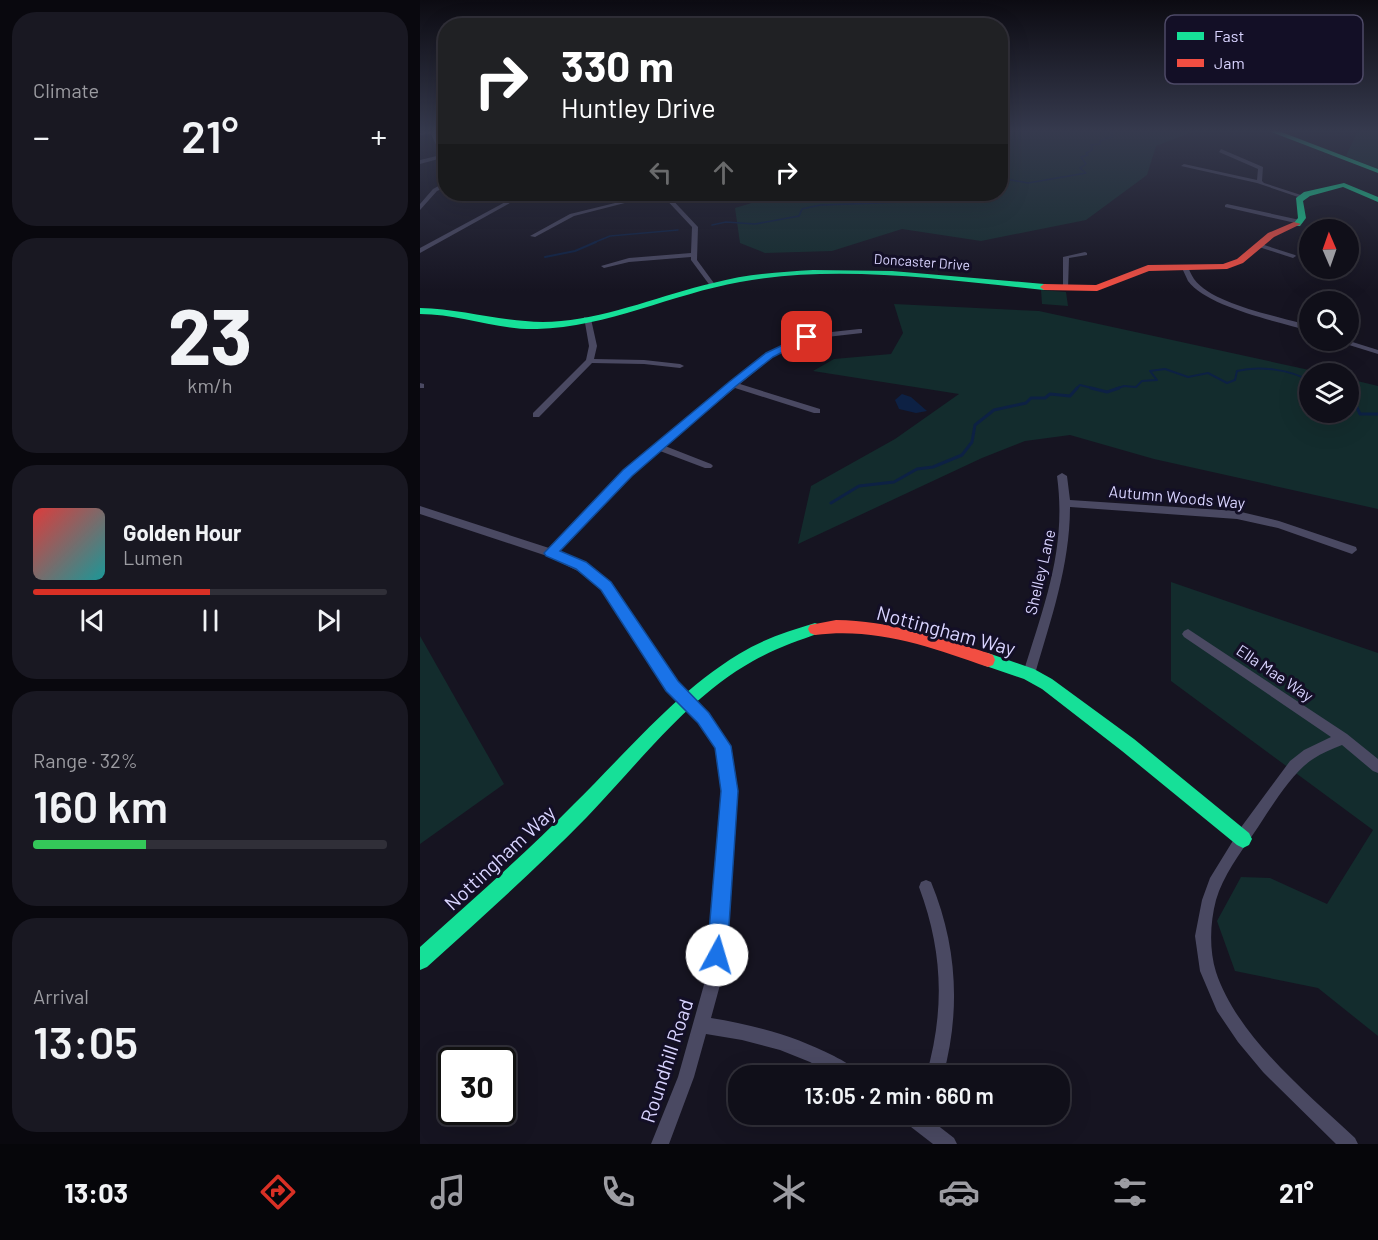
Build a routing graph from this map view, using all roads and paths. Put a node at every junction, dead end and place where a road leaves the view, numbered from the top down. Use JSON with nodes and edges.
{"nodes":[{"id":1,"x":1263,"y":183,"type":"edge"},
{"id":2,"x":438,"y":189,"type":"edge"},
{"id":3,"x":1301,"y":196,"type":"junction"},
{"id":4,"x":1378,"y":200,"type":"edge"},
{"id":5,"x":509,"y":201,"type":"edge"},
{"id":6,"x":629,"y":201,"type":"edge"},
{"id":7,"x":670,"y":201,"type":"edge"},
{"id":8,"x":1227,"y":206,"type":"dead end"},
{"id":9,"x":420,"y":208,"type":"edge"},
{"id":10,"x":1301,"y":219,"type":"edge"},
{"id":11,"x":1299,"y":222,"type":"edge"},
{"id":12,"x":1299,"y":223,"type":"edge"},
{"id":13,"x":533,"y":236,"type":"dead end"},
{"id":14,"x":1258,"y":245,"type":"junction"},
{"id":15,"x":420,"y":251,"type":"edge"},
{"id":16,"x":1085,"y":254,"type":"dead end"},
{"id":17,"x":694,"y":255,"type":"junction"},
{"id":18,"x":1293,"y":256,"type":"dead end"},
{"id":19,"x":604,"y":266,"type":"dead end"},
{"id":20,"x":1185,"y":268,"type":"junction"},
{"id":21,"x":713,"y":286,"type":"junction"},
{"id":22,"x":1065,"y":288,"type":"junction"},
{"id":23,"x":420,"y":311,"type":"edge"},
{"id":24,"x":587,"y":319,"type":"junction"},
{"id":25,"x":1299,"y":326,"type":"edge"},
{"id":26,"x":859,"y":331,"type":"dead end"},
{"id":27,"x":1359,"y":347,"type":"edge"},
{"id":28,"x":1378,"y":352,"type":"edge"},
{"id":29,"x":590,"y":361,"type":"junction"},
{"id":30,"x":680,"y":366,"type":"dead end"},
{"id":31,"x":732,"y":384,"type":"junction"},
{"id":32,"x":817,"y":411,"type":"dead end"},
{"id":33,"x":536,"y":415,"type":"dead end"},
{"id":34,"x":658,"y":447,"type":"junction"},
{"id":35,"x":708,"y":466,"type":"dead end"},
{"id":36,"x":1062,"y":476,"type":"dead end"},
{"id":37,"x":1067,"y":503,"type":"junction"},
{"id":38,"x":420,"y":510,"type":"edge"},
{"id":39,"x":1352,"y":550,"type":"dead end"},
{"id":40,"x":550,"y":553,"type":"junction"},
{"id":41,"x":1188,"y":634,"type":"dead end"},
{"id":42,"x":1029,"y":674,"type":"junction"},
{"id":43,"x":687,"y":704,"type":"junction"},
{"id":44,"x":1343,"y":738,"type":"junction"},
{"id":45,"x":1378,"y":767,"type":"edge"},
{"id":46,"x":1243,"y":838,"type":"junction"},
{"id":47,"x":926,"y":887,"type":"dead end"},
{"id":48,"x":420,"y":960,"type":"edge"},
{"id":49,"x":702,"y":1025,"type":"junction"},
{"id":50,"x":832,"y":1065,"type":"edge"},
{"id":51,"x":936,"y":1065,"type":"edge"},
{"id":52,"x":925,"y":1125,"type":"edge"},
{"id":53,"x":660,"y":1144,"type":"edge"},
{"id":54,"x":948,"y":1144,"type":"edge"},
{"id":55,"x":1349,"y":1144,"type":"edge"}],
"edges":[{"from":1,"to":3,"type":"street"},
{"from":2,"to":9,"type":"street"},
{"from":3,"to":4,"type":"street"},
{"from":3,"to":10,"type":"street"},
{"from":5,"to":15,"type":"street"},
{"from":6,"to":13,"type":"street"},
{"from":7,"to":17,"type":"street"},
{"from":8,"to":11,"type":"street"},
{"from":12,"to":14,"type":"street","name":"Doncaster Drive"},
{"from":14,"to":18,"type":"street"},
{"from":14,"to":20,"type":"street","name":"Doncaster Drive"},
{"from":16,"to":22,"type":"street"},
{"from":17,"to":19,"type":"street"},
{"from":17,"to":21,"type":"street"},
{"from":20,"to":22,"type":"street","name":"Doncaster Drive"},
{"from":20,"to":25,"type":"street"},
{"from":21,"to":22,"type":"street","name":"Doncaster Drive"},
{"from":21,"to":24,"type":"street","name":"Doncaster Drive"},
{"from":23,"to":24,"type":"street","name":"Doncaster Drive"},
{"from":24,"to":29,"type":"street"},
{"from":26,"to":31,"type":"street"},
{"from":27,"to":28,"type":"street"},
{"from":29,"to":30,"type":"street"},
{"from":29,"to":33,"type":"street"},
{"from":31,"to":32,"type":"street"},
{"from":31,"to":34,"type":"street"},
{"from":34,"to":35,"type":"street"},
{"from":34,"to":40,"type":"street"},
{"from":36,"to":37,"type":"street","name":"Shelley Lane"},
{"from":37,"to":39,"type":"street","name":"Autumn Woods Way"},
{"from":37,"to":42,"type":"street","name":"Shelley Lane"},
{"from":38,"to":40,"type":"street","name":"Roundhill Road"},
{"from":40,"to":43,"type":"street","name":"Roundhill Road"},
{"from":41,"to":44,"type":"street","name":"Ella Mae Way"},
{"from":42,"to":43,"type":"street","name":"Nottingham Way"},
{"from":42,"to":46,"type":"street","name":"Nottingham Way"},
{"from":43,"to":48,"type":"street","name":"Nottingham Way"},
{"from":43,"to":49,"type":"street","name":"Roundhill Road"},
{"from":44,"to":45,"type":"street","name":"Ella Mae Way"},
{"from":44,"to":46,"type":"street"},
{"from":46,"to":55,"type":"street"},
{"from":47,"to":51,"type":"street"},
{"from":49,"to":50,"type":"street"},
{"from":49,"to":53,"type":"street","name":"Roundhill Road"},
{"from":52,"to":54,"type":"street"}]}
